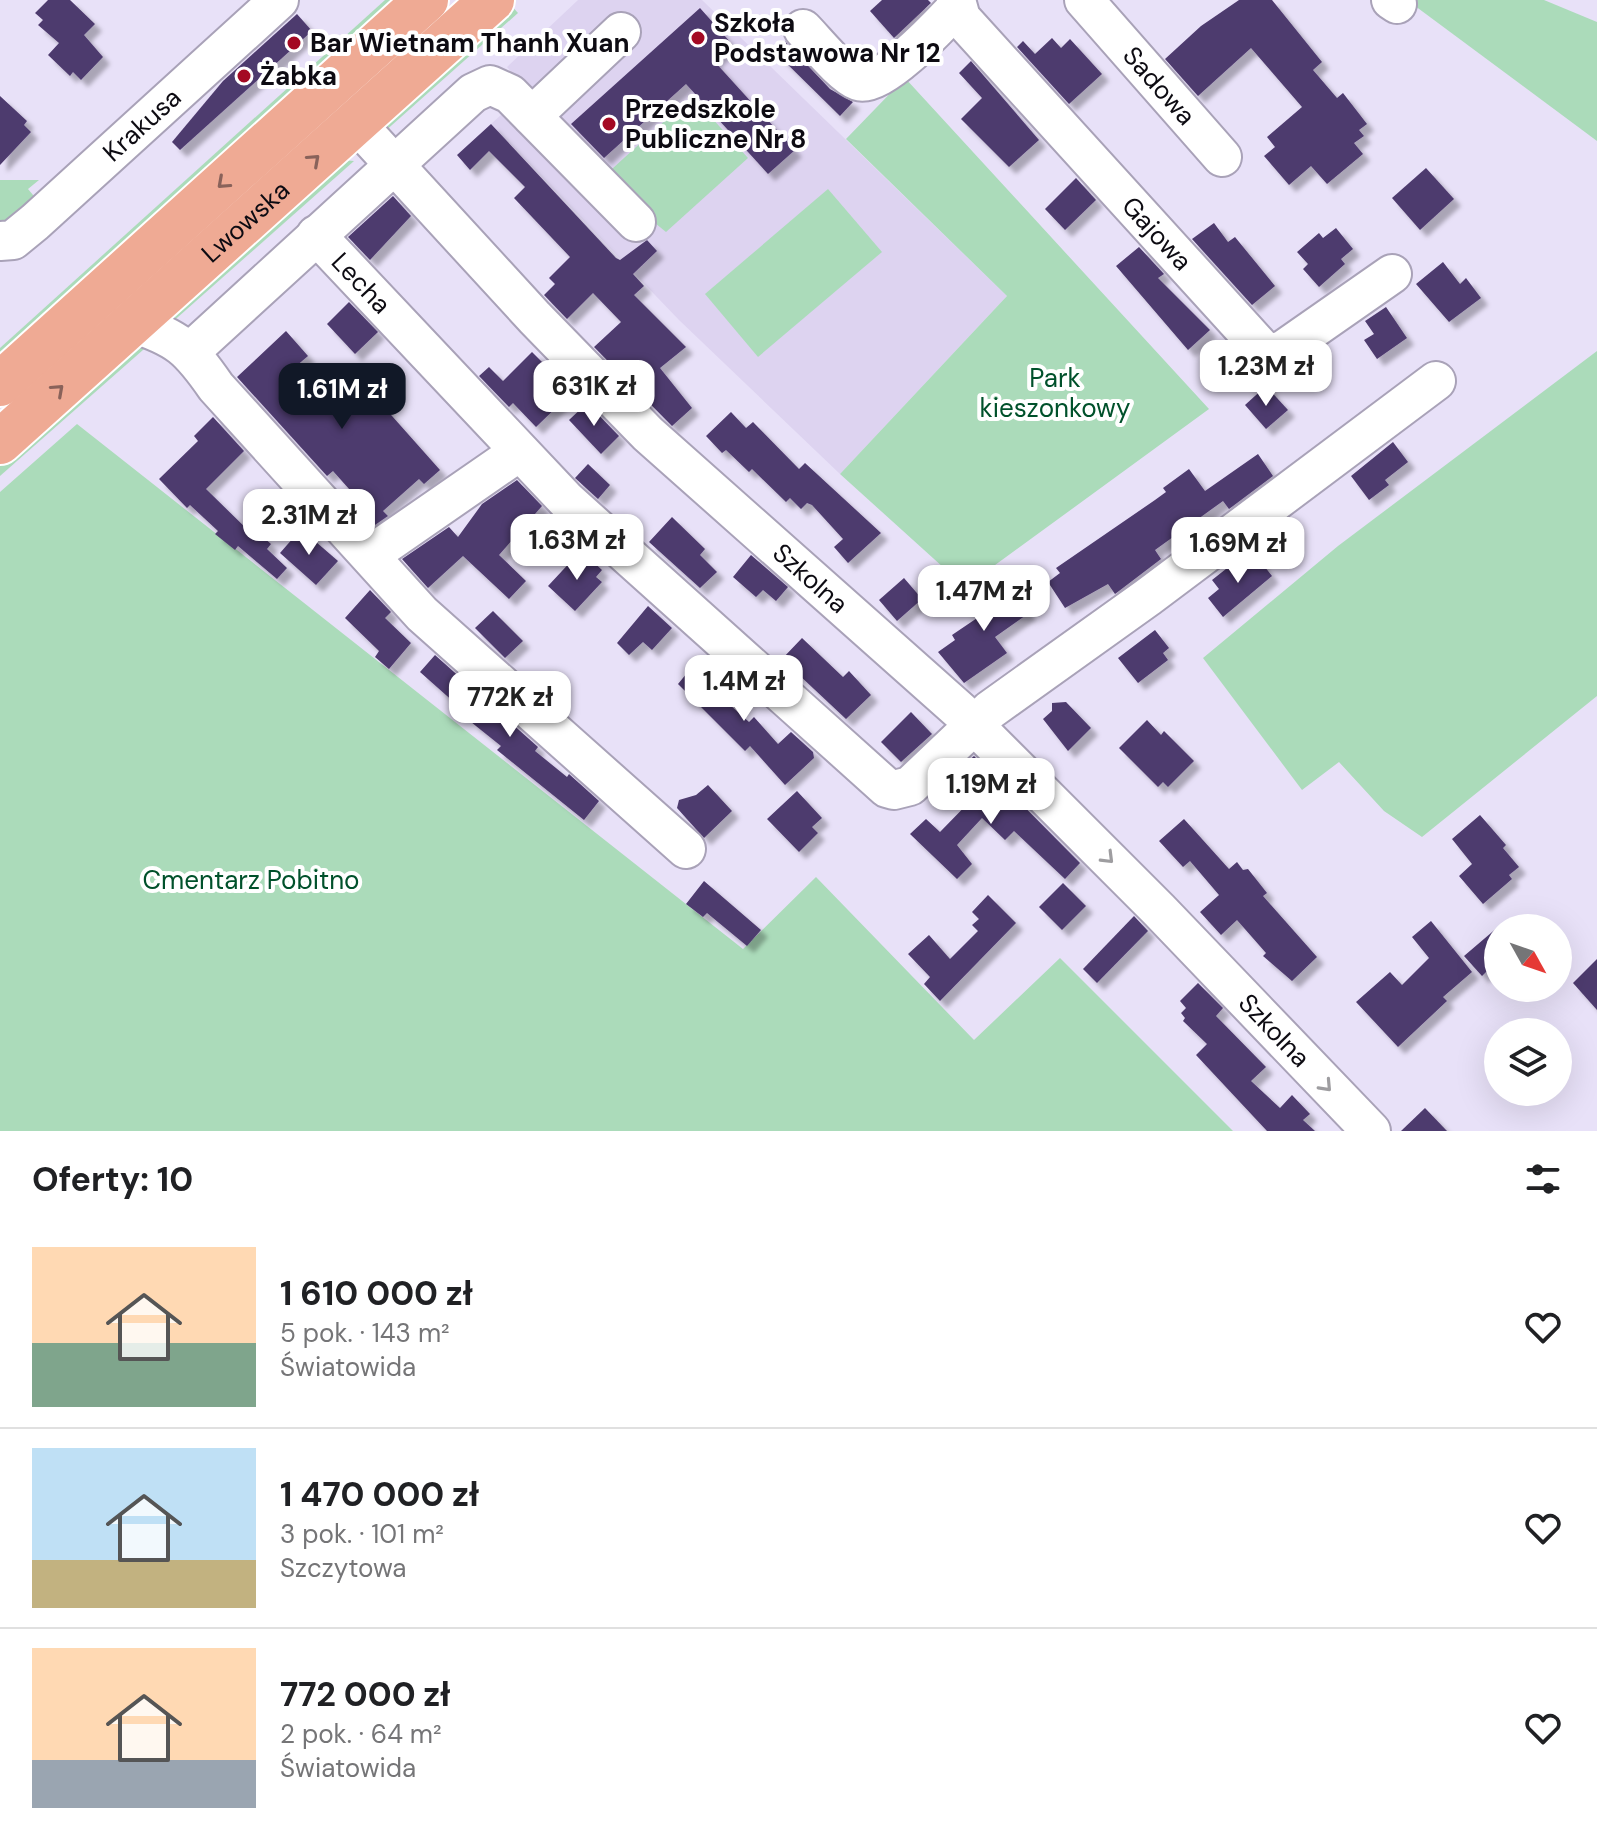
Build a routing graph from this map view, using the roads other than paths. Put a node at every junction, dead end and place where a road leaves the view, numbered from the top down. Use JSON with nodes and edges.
{"nodes":[{"id":1,"x":279,"y":0,"type":"edge"},
{"id":2,"x":426,"y":0,"type":"edge"},
{"id":3,"x":492,"y":0,"type":"edge"},
{"id":4,"x":956,"y":4,"type":"edge"},
{"id":5,"x":1099,"y":5,"type":"edge"},
{"id":6,"x":803,"y":29,"type":"dead end"},
{"id":7,"x":621,"y":32,"type":"dead end"},
{"id":8,"x":521,"y":105,"type":"junction"},
{"id":9,"x":356,"y":123,"type":"junction"},
{"id":10,"x":1222,"y":157,"type":"dead end"},
{"id":11,"x":394,"y":165,"type":"junction"},
{"id":12,"x":636,"y":222,"type":"dead end"},
{"id":13,"x":316,"y":235,"type":"junction"},
{"id":14,"x":0,"y":241,"type":"edge"},
{"id":15,"x":1392,"y":274,"type":"dead end"},
{"id":16,"x":132,"y":323,"type":"junction"},
{"id":17,"x":191,"y":351,"type":"junction"},
{"id":18,"x":1436,"y":381,"type":"dead end"},
{"id":19,"x":0,"y":384,"type":"edge"},
{"id":20,"x":0,"y":442,"type":"edge"},
{"id":21,"x":519,"y":452,"type":"junction"},
{"id":22,"x":370,"y":555,"type":"junction"},
{"id":23,"x":971,"y":725,"type":"junction"},
{"id":24,"x":686,"y":849,"type":"dead end"},
{"id":25,"x":1371,"y":1131,"type":"edge"}],
"edges":[{"from":1,"to":14,"type":"street","name":"Krakusa"},
{"from":2,"to":19,"type":"main road","name":"Lwowska","one_way":true},
{"from":3,"to":9,"type":"main road","name":"Lwowska"},
{"from":4,"to":6,"type":"street"},
{"from":4,"to":15,"type":"street","name":"Gajowa"},
{"from":5,"to":10,"type":"street","name":"Sadowa"},
{"from":7,"to":8,"type":"street"},
{"from":8,"to":11,"type":"street"},
{"from":8,"to":12,"type":"street"},
{"from":9,"to":11,"type":"street","name":"Szkolna"},
{"from":16,"to":9,"type":"main road","name":"Lwowska","one_way":true},
{"from":11,"to":13,"type":"street"},
{"from":11,"to":23,"type":"street","name":"Szkolna"},
{"from":13,"to":17,"type":"street"},
{"from":13,"to":21,"type":"street","name":"Lecha"},
{"from":16,"to":17,"type":"street"},
{"from":20,"to":16,"type":"main road","name":"Lwowska","one_way":true},
{"from":17,"to":22,"type":"street"},
{"from":18,"to":23,"type":"street"},
{"from":21,"to":22,"type":"street"},
{"from":21,"to":23,"type":"street","name":"Lecha"},
{"from":22,"to":24,"type":"street"},
{"from":23,"to":25,"type":"street","name":"Szkolna","one_way":true}]}
